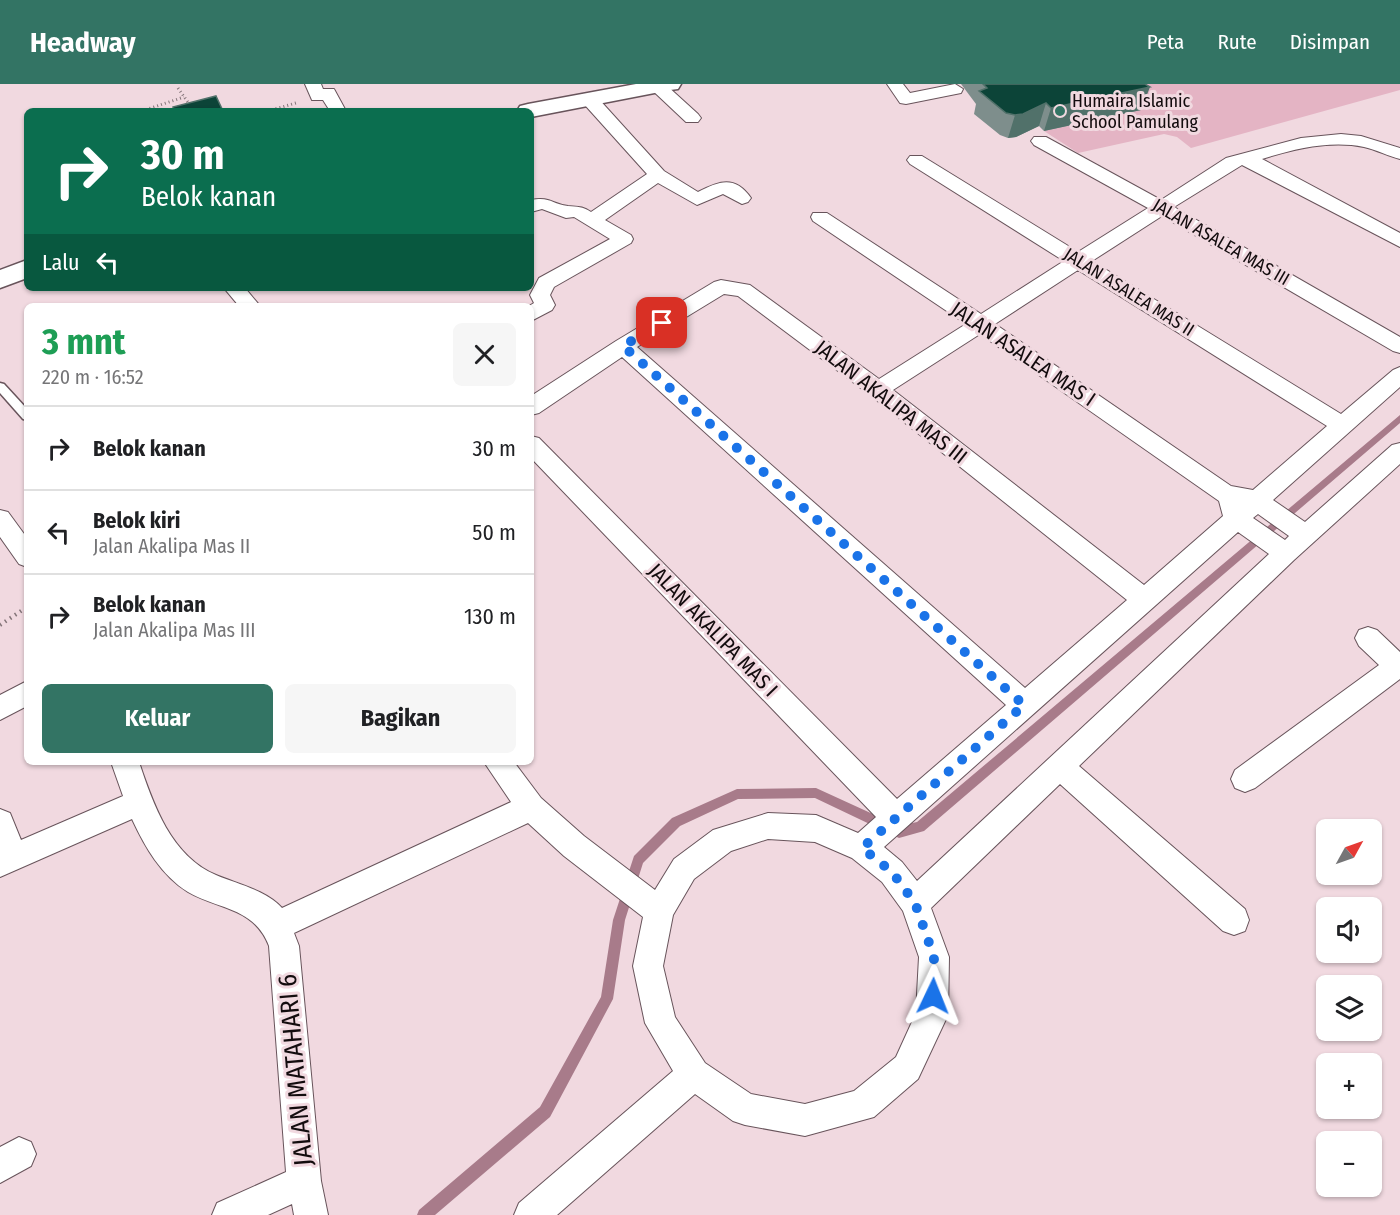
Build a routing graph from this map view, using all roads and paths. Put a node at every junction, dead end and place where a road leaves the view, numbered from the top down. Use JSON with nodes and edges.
{"nodes":[{"id":1,"x":313,"y":84,"type":"edge"},
{"id":2,"x":895,"y":84,"type":"edge"},
{"id":3,"x":664,"y":85,"type":"edge"},
{"id":4,"x":178,"y":88,"type":"dead end"},
{"id":5,"x":955,"y":89,"type":"dead end"},
{"id":6,"x":184,"y":97,"type":"junction"},
{"id":7,"x":590,"y":100,"type":"junction"},
{"id":8,"x":151,"y":108,"type":"edge"},
{"id":9,"x":192,"y":108,"type":"edge"},
{"id":10,"x":336,"y":108,"type":"edge"},
{"id":11,"x":534,"y":110,"type":"edge"},
{"id":12,"x":692,"y":118,"type":"dead end"},
{"id":13,"x":1040,"y":141,"type":"dead end"},
{"id":14,"x":1400,"y":154,"type":"edge"},
{"id":15,"x":916,"y":160,"type":"dead end"},
{"id":16,"x":1242,"y":160,"type":"junction"},
{"id":17,"x":658,"y":175,"type":"junction"},
{"id":18,"x":742,"y":198,"type":"dead end"},
{"id":19,"x":534,"y":205,"type":"edge"},
{"id":20,"x":1162,"y":208,"type":"junction"},
{"id":21,"x":820,"y":217,"type":"dead end"},
{"id":22,"x":593,"y":219,"type":"junction"},
{"id":23,"x":1400,"y":241,"type":"edge"},
{"id":24,"x":1080,"y":261,"type":"junction"},
{"id":25,"x":24,"y":269,"type":"edge"},
{"id":26,"x":0,"y":280,"type":"edge"},
{"id":27,"x":237,"y":291,"type":"edge"},
{"id":28,"x":247,"y":303,"type":"edge"},
{"id":29,"x":538,"y":309,"type":"edge"},
{"id":30,"x":982,"y":325,"type":"junction"},
{"id":31,"x":623,"y":346,"type":"junction"},
{"id":32,"x":1400,"y":346,"type":"edge"},
{"id":33,"x":1400,"y":375,"type":"edge"},
{"id":34,"x":0,"y":387,"type":"edge"},
{"id":35,"x":878,"y":390,"type":"junction"},
{"id":36,"x":534,"y":405,"type":"edge"},
{"id":37,"x":24,"y":413,"type":"edge"},
{"id":38,"x":1342,"y":425,"type":"junction"},
{"id":39,"x":534,"y":447,"type":"edge"},
{"id":40,"x":1400,"y":452,"type":"edge"},
{"id":41,"x":1225,"y":494,"type":"junction"},
{"id":42,"x":1256,"y":500,"type":"junction"},
{"id":43,"x":1236,"y":518,"type":"junction"},
{"id":44,"x":0,"y":519,"type":"edge"},
{"id":45,"x":1306,"y":535,"type":"junction"},
{"id":46,"x":24,"y":552,"type":"edge"},
{"id":47,"x":1287,"y":553,"type":"junction"},
{"id":48,"x":1145,"y":600,"type":"junction"},
{"id":49,"x":24,"y":610,"type":"edge"},
{"id":50,"x":0,"y":625,"type":"edge"},
{"id":51,"x":1368,"y":638,"type":"dead end"},
{"id":52,"x":1399,"y":667,"type":"edge"},
{"id":53,"x":24,"y":695,"type":"edge"},
{"id":54,"x":1024,"y":705,"type":"junction"},
{"id":55,"x":0,"y":708,"type":"edge"},
{"id":56,"x":126,"y":765,"type":"edge"},
{"id":57,"x":500,"y":765,"type":"edge"},
{"id":58,"x":1060,"y":767,"type":"junction"},
{"id":59,"x":1245,"y":779,"type":"dead end"},
{"id":60,"x":138,"y":803,"type":"junction"},
{"id":61,"x":531,"y":807,"type":"junction"},
{"id":62,"x":895,"y":816,"type":"junction"},
{"id":63,"x":0,"y":822,"type":"edge"},
{"id":64,"x":862,"y":848,"type":"junction"},
{"id":65,"x":7,"y":860,"type":"edge"},
{"id":66,"x":642,"y":898,"type":"junction"},
{"id":67,"x":915,"y":903,"type":"junction"},
{"id":68,"x":1234,"y":920,"type":"dead end"},
{"id":69,"x":276,"y":926,"type":"junction"},
{"id":70,"x":694,"y":1074,"type":"junction"},
{"id":71,"x":304,"y":1181,"type":"junction"},
{"id":72,"x":229,"y":1215,"type":"edge"},
{"id":73,"x":311,"y":1215,"type":"edge"},
{"id":74,"x":531,"y":1215,"type":"edge"}],
"edges":[{"from":1,"to":10,"type":"street"},
{"from":2,"to":5,"type":"street"},
{"from":3,"to":7,"type":"street"},
{"from":3,"to":12,"type":"street"},
{"from":4,"to":6,"type":"path"},
{"from":6,"to":8,"type":"path"},
{"from":6,"to":9,"type":"path"},
{"from":7,"to":11,"type":"street"},
{"from":7,"to":17,"type":"street"},
{"from":13,"to":20,"type":"street","name":"JALAN ASALEA MAS III"},
{"from":14,"to":16,"type":"street"},
{"from":15,"to":24,"type":"street","name":"JALAN ASALEA MAS II"},
{"from":16,"to":20,"type":"street"},
{"from":16,"to":23,"type":"street"},
{"from":17,"to":18,"type":"street"},
{"from":17,"to":22,"type":"street"},
{"from":19,"to":22,"type":"street"},
{"from":20,"to":24,"type":"street"},
{"from":20,"to":32,"type":"street","name":"JALAN ASALEA MAS III"},
{"from":21,"to":30,"type":"street","name":"JALAN ASALEA MAS I"},
{"from":22,"to":29,"type":"street"},
{"from":24,"to":30,"type":"street"},
{"from":24,"to":38,"type":"street","name":"JALAN ASALEA MAS II"},
{"from":25,"to":26,"type":"street"},
{"from":27,"to":28,"type":"street"},
{"from":30,"to":35,"type":"street"},
{"from":30,"to":41,"type":"street","name":"JALAN ASALEA MAS I"},
{"from":31,"to":35,"type":"street","name":"JALAN AKALIPA MAS III"},
{"from":31,"to":36,"type":"street"},
{"from":31,"to":54,"type":"street"},
{"from":33,"to":38,"type":"street"},
{"from":34,"to":37,"type":"lane"},
{"from":35,"to":48,"type":"street","name":"JALAN AKALIPA MAS III"},
{"from":38,"to":42,"type":"street"},
{"from":39,"to":62,"type":"street","name":"JALAN AKALIPA MAS I"},
{"from":40,"to":45,"type":"street"},
{"from":41,"to":42,"type":"street","name":"JALAN ASALEA MAS I"},
{"from":41,"to":43,"type":"street"},
{"from":42,"to":43,"type":"street"},
{"from":42,"to":45,"type":"street","name":"JALAN ASALEA MAS I"},
{"from":43,"to":47,"type":"street"},
{"from":43,"to":48,"type":"street"},
{"from":44,"to":46,"type":"street"},
{"from":45,"to":47,"type":"street"},
{"from":47,"to":58,"type":"street"},
{"from":48,"to":54,"type":"street"},
{"from":49,"to":50,"type":"path"},
{"from":51,"to":52,"type":"street"},
{"from":52,"to":59,"type":"street"},
{"from":53,"to":55,"type":"street"},
{"from":54,"to":62,"type":"street"},
{"from":56,"to":60,"type":"street"},
{"from":57,"to":61,"type":"street"},
{"from":58,"to":67,"type":"street"},
{"from":58,"to":68,"type":"street"},
{"from":60,"to":65,"type":"street"},
{"from":60,"to":69,"type":"street"},
{"from":61,"to":66,"type":"street"},
{"from":61,"to":69,"type":"street"},
{"from":62,"to":64,"type":"street"},
{"from":63,"to":65,"type":"street"},
{"from":64,"to":66,"type":"street"},
{"from":64,"to":67,"type":"street"},
{"from":66,"to":70,"type":"street"},
{"from":67,"to":70,"type":"street"},
{"from":69,"to":71,"type":"street","name":"JALAN MATAHARI 6"},
{"from":70,"to":74,"type":"street"},
{"from":71,"to":72,"type":"street"},
{"from":71,"to":73,"type":"street","name":"JALAN MATAHARI 6"}]}
